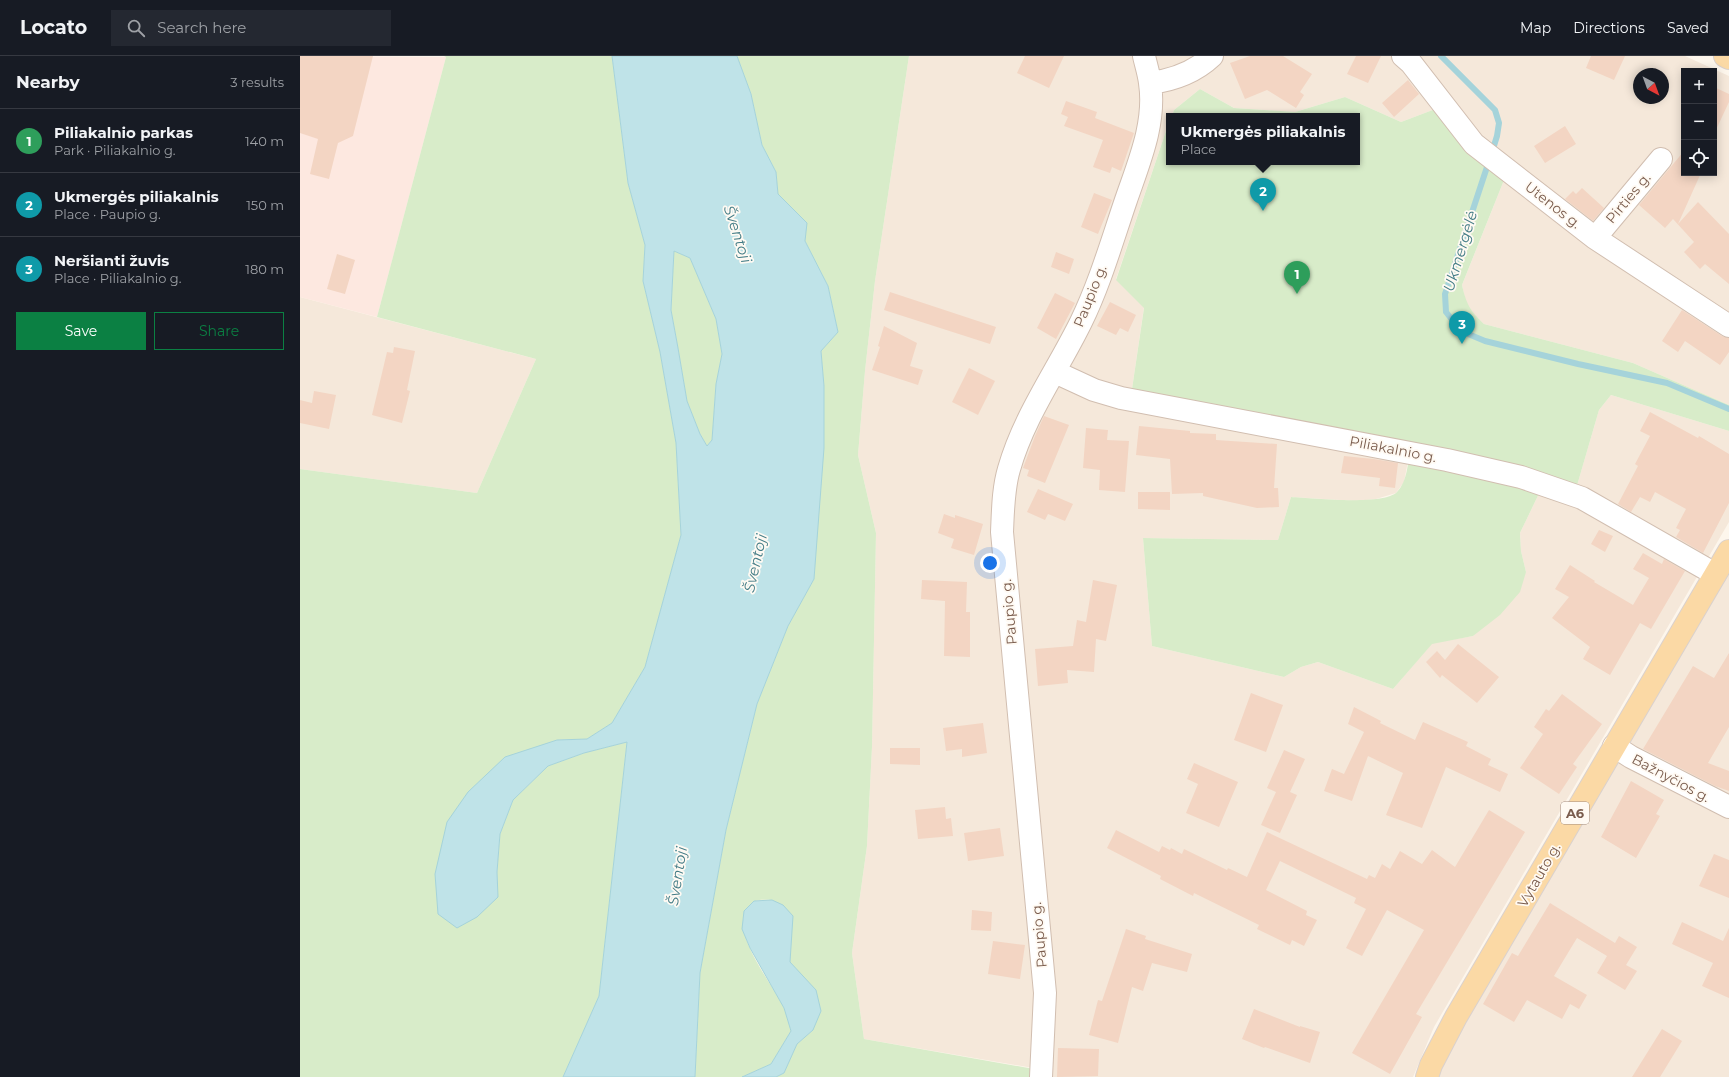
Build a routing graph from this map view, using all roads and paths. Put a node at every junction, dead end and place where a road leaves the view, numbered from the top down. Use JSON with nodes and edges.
{"nodes":[{"id":1,"x":1144,"y":56,"type":"edge"},
{"id":2,"x":1212,"y":56,"type":"edge"},
{"id":3,"x":1403,"y":56,"type":"edge"},
{"id":4,"x":1725,"y":56,"type":"edge"},
{"id":5,"x":1729,"y":58,"type":"edge"},
{"id":6,"x":1150,"y":83,"type":"junction"},
{"id":7,"x":1661,"y":159,"type":"dead end"},
{"id":8,"x":1595,"y":238,"type":"junction"},
{"id":9,"x":1729,"y":326,"type":"edge"},
{"id":10,"x":1055,"y":372,"type":"junction"},
{"id":11,"x":1729,"y":551,"type":"edge"},
{"id":12,"x":1715,"y":574,"type":"junction"},
{"id":13,"x":1614,"y":746,"type":"junction"},
{"id":14,"x":1729,"y":807,"type":"edge"},
{"id":15,"x":1040,"y":1077,"type":"edge"},
{"id":16,"x":1427,"y":1077,"type":"edge"}],
"edges":[{"from":1,"to":6,"type":"street","name":"Paupio g."},
{"from":2,"to":6,"type":"street"},
{"from":3,"to":8,"type":"street","name":"Utenos g."},
{"from":4,"to":5,"type":"main road"},
{"from":6,"to":10,"type":"street","name":"Paupio g."},
{"from":7,"to":8,"type":"street","name":"Pirties g."},
{"from":8,"to":9,"type":"street","name":"Utenos g."},
{"from":10,"to":12,"type":"street","name":"Piliakalnio g."},
{"from":10,"to":15,"type":"street","name":"Paupio g."},
{"from":11,"to":12,"type":"main road","name":"Vytauto g.","number":"A6"},
{"from":12,"to":13,"type":"main road","name":"Vytauto g.","number":"A6"},
{"from":13,"to":14,"type":"street","name":"Bažnyčios g."},
{"from":13,"to":16,"type":"main road","name":"Vytauto g.","number":"A6"}]}
